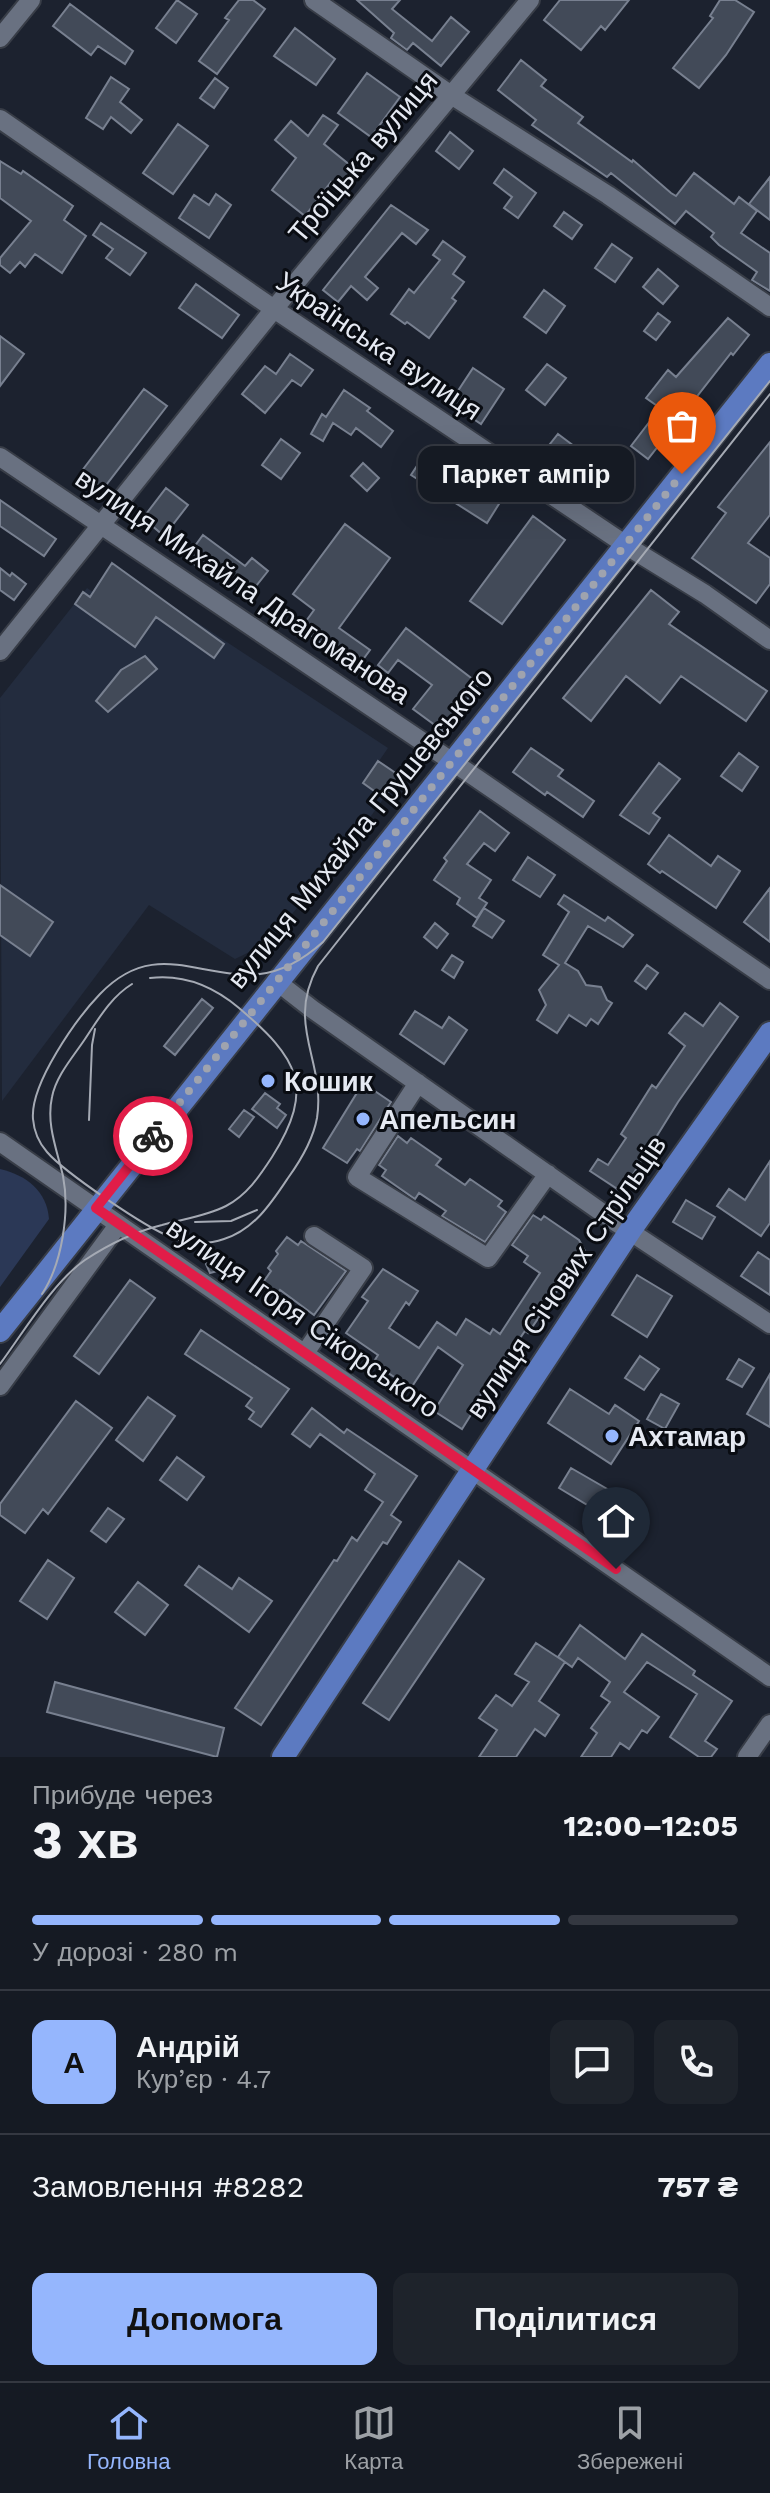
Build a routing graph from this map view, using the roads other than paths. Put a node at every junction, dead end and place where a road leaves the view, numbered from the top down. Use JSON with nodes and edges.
{"nodes":[{"id":1,"x":31,"y":0,"type":"edge"},
{"id":2,"x":314,"y":0,"type":"edge"},
{"id":3,"x":530,"y":0,"type":"edge"},
{"id":4,"x":0,"y":38,"type":"edge"},
{"id":5,"x":451,"y":95,"type":"junction"},
{"id":6,"x":0,"y":119,"type":"edge"},
{"id":7,"x":770,"y":307,"type":"edge"},
{"id":8,"x":274,"y":309,"type":"junction"},
{"id":9,"x":770,"y":364,"type":"edge"},
{"id":10,"x":0,"y":457,"type":"edge"},
{"id":11,"x":103,"y":525,"type":"junction"},
{"id":12,"x":625,"y":545,"type":"junction"},
{"id":13,"x":770,"y":640,"type":"edge"},
{"id":14,"x":0,"y":651,"type":"edge"},
{"id":15,"x":452,"y":762,"type":"junction"},
{"id":16,"x":770,"y":980,"type":"edge"},
{"id":17,"x":276,"y":981,"type":"junction"},
{"id":18,"x":770,"y":1033,"type":"edge"},
{"id":19,"x":418,"y":1083,"type":"junction"},
{"id":20,"x":0,"y":1142,"type":"edge"},
{"id":21,"x":548,"y":1174,"type":"junction"},
{"id":22,"x":96,"y":1208,"type":"junction"},
{"id":23,"x":118,"y":1225,"type":"junction"},
{"id":24,"x":630,"y":1231,"type":"junction"},
{"id":25,"x":314,"y":1236,"type":"dead end"},
{"id":26,"x":770,"y":1324,"type":"edge"},
{"id":27,"x":0,"y":1331,"type":"edge"},
{"id":28,"x":305,"y":1353,"type":"junction"},
{"id":29,"x":0,"y":1386,"type":"edge"},
{"id":30,"x":473,"y":1471,"type":"junction"},
{"id":31,"x":770,"y":1677,"type":"edge"},
{"id":32,"x":770,"y":1724,"type":"edge"},
{"id":33,"x":283,"y":1757,"type":"edge"},
{"id":34,"x":747,"y":1757,"type":"edge"}],
"edges":[{"from":1,"to":4,"type":"street"},
{"from":2,"to":5,"type":"street"},
{"from":3,"to":5,"type":"street","name":"Троїцька вулиця"},
{"from":5,"to":7,"type":"street"},
{"from":5,"to":8,"type":"street","name":"Троїцька вулиця"},
{"from":6,"to":8,"type":"street","name":"Українська вулиця"},
{"from":8,"to":11,"type":"street","name":"Троїцька вулиця"},
{"from":8,"to":12,"type":"street","name":"Українська вулиця"},
{"from":9,"to":12,"type":"main road","name":"вулиця Михайла Грушевського"},
{"from":10,"to":11,"type":"street","name":"вулиця Михайла Драгоманова"},
{"from":11,"to":14,"type":"street","name":"Троїцька вулиця"},
{"from":11,"to":15,"type":"street","name":"вулиця Михайла Драгоманова"},
{"from":12,"to":13,"type":"street","name":"Українська вулиця"},
{"from":12,"to":15,"type":"main road","name":"вулиця Михайла Грушевського"},
{"from":15,"to":16,"type":"street","name":"вулиця Михайла Драгоманова"},
{"from":15,"to":17,"type":"main road","name":"вулиця Михайла Грушевського"},
{"from":17,"to":19,"type":"street"},
{"from":17,"to":22,"type":"main road","name":"вулиця Михайла Грушевського"},
{"from":18,"to":24,"type":"main road","name":"вулиця Січових Стрільців"},
{"from":19,"to":21,"type":"street"},
{"from":19,"to":21,"type":"street"},
{"from":20,"to":22,"type":"street","name":"вулиця Ігоря Сікорського"},
{"from":21,"to":24,"type":"street"},
{"from":22,"to":23,"type":"street","name":"вулиця Ігоря Сікорського"},
{"from":22,"to":27,"type":"main road","name":"вулиця Михайла Грушевського"},
{"from":23,"to":28,"type":"street","name":"вулиця Ігоря Сікорського"},
{"from":23,"to":29,"type":"street"},
{"from":24,"to":26,"type":"street"},
{"from":24,"to":30,"type":"main road","name":"вулиця Січових Стрільців"},
{"from":25,"to":28,"type":"street"},
{"from":28,"to":30,"type":"street","name":"вулиця Ігоря Сікорського"},
{"from":30,"to":31,"type":"street","name":"вулиця Ігоря Сікорського"},
{"from":30,"to":33,"type":"main road","name":"вулиця Січових Стрільців"},
{"from":32,"to":34,"type":"street"}]}
